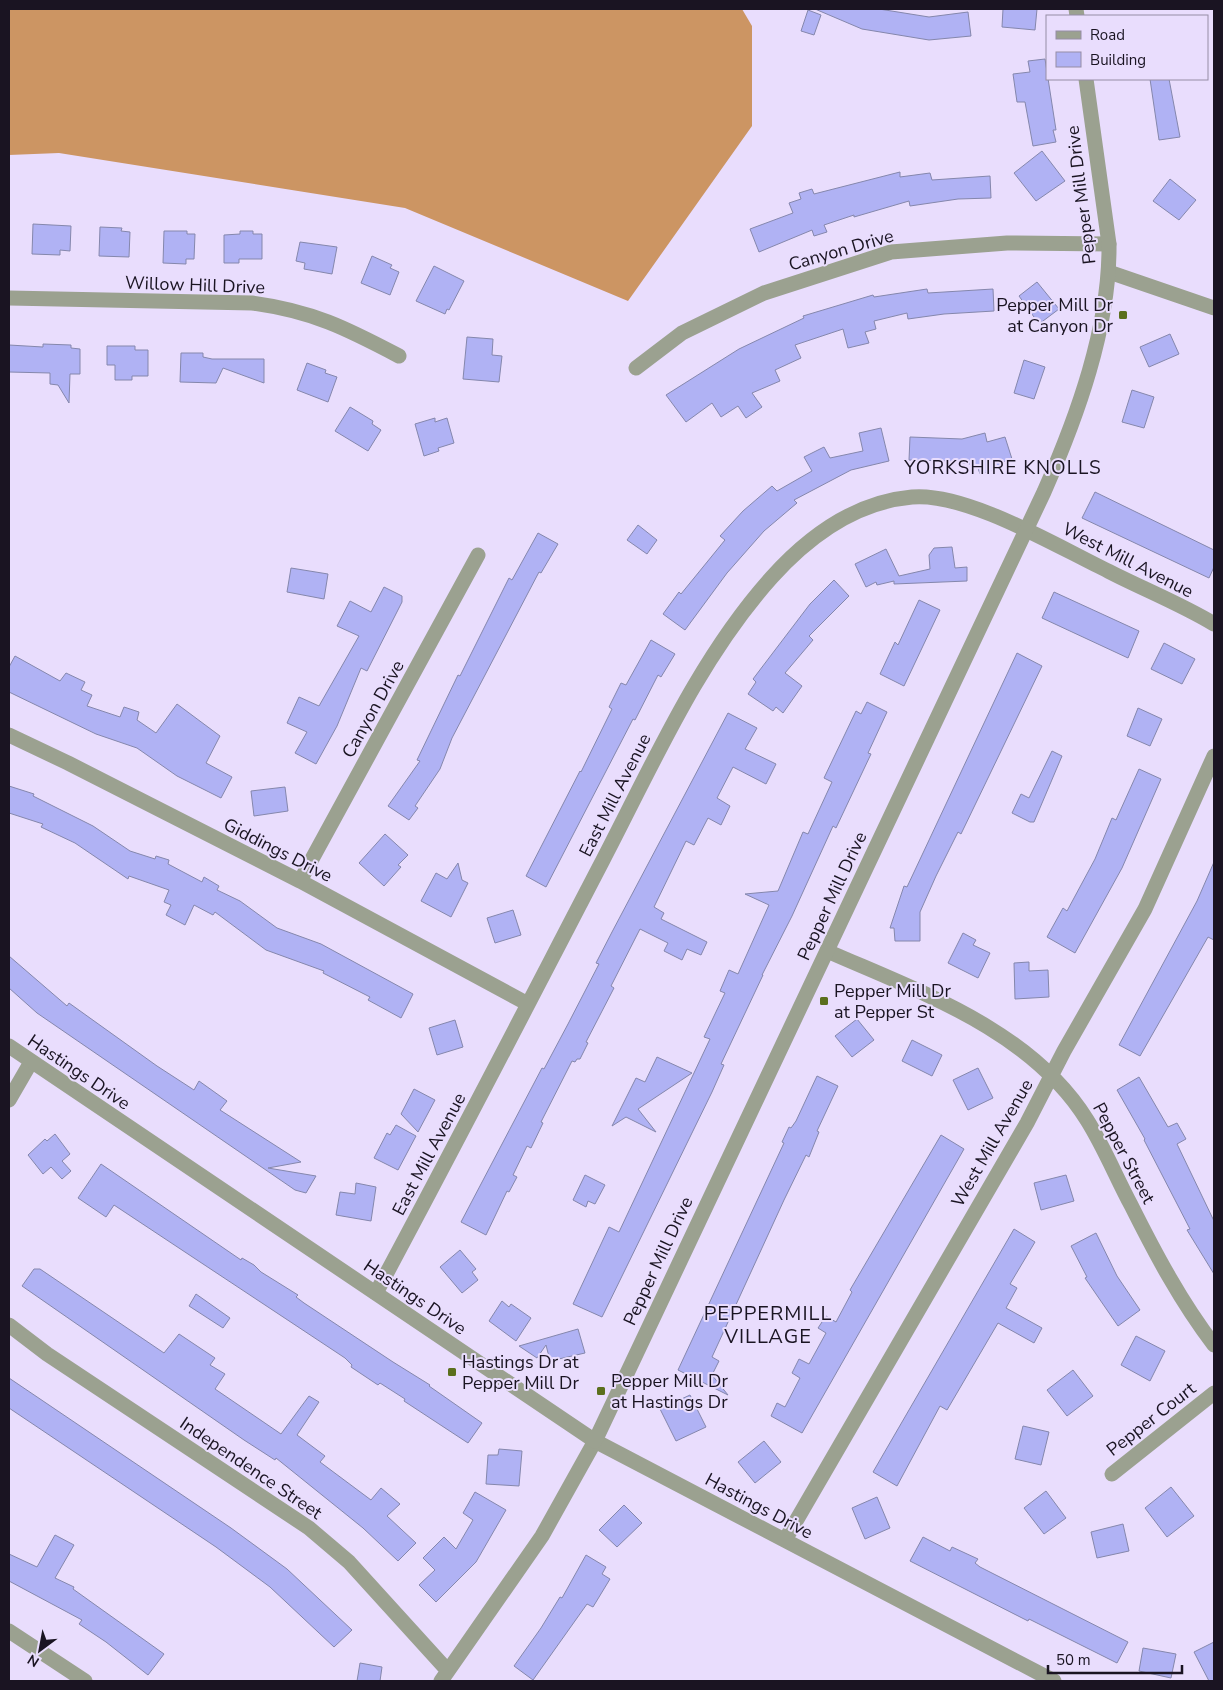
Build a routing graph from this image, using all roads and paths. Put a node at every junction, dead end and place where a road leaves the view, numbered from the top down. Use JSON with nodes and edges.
{"nodes":[{"id":1,"x":1086,"y":80,"type":"edge"},
{"id":2,"x":1108,"y":244,"type":"junction"},
{"id":3,"x":1109,"y":272,"type":"junction"},
{"id":4,"x":9,"y":298,"type":"edge"},
{"id":5,"x":1214,"y":308,"type":"edge"},
{"id":6,"x":399,"y":356,"type":"dead end"},
{"id":7,"x":636,"y":368,"type":"dead end"},
{"id":8,"x":1026,"y":529,"type":"junction"},
{"id":9,"x":478,"y":555,"type":"dead end"},
{"id":10,"x":1214,"y":624,"type":"edge"},
{"id":11,"x":9,"y":735,"type":"edge"},
{"id":12,"x":1214,"y":756,"type":"edge"},
{"id":13,"x":300,"y":881,"type":"junction"},
{"id":14,"x":828,"y":951,"type":"junction"},
{"id":15,"x":528,"y":1004,"type":"junction"},
{"id":16,"x":9,"y":1046,"type":"edge"},
{"id":17,"x":31,"y":1062,"type":"junction"},
{"id":18,"x":1052,"y":1076,"type":"junction"},
{"id":19,"x":9,"y":1100,"type":"edge"},
{"id":20,"x":376,"y":1293,"type":"junction"},
{"id":21,"x":9,"y":1325,"type":"edge"},
{"id":22,"x":1214,"y":1345,"type":"edge"},
{"id":23,"x":1214,"y":1393,"type":"edge"},
{"id":24,"x":595,"y":1441,"type":"junction"},
{"id":25,"x":1112,"y":1474,"type":"dead end"},
{"id":26,"x":785,"y":1540,"type":"junction"},
{"id":27,"x":9,"y":1631,"type":"edge"},
{"id":28,"x":444,"y":1676,"type":"edge"},
{"id":29,"x":1034,"y":1677,"type":"edge"},
{"id":30,"x":84,"y":1681,"type":"edge"},
{"id":31,"x":1054,"y":1681,"type":"edge"}],
"edges":[{"from":1,"to":2,"type":"street","name":"Pepper Mill Drive"},
{"from":2,"to":3,"type":"street","name":"Pepper Mill Drive"},
{"from":2,"to":7,"type":"street","name":"Canyon Drive"},
{"from":3,"to":5,"type":"street"},
{"from":3,"to":8,"type":"street","name":"Pepper Mill Drive"},
{"from":4,"to":6,"type":"street","name":"Willow Hill Drive"},
{"from":8,"to":10,"type":"street","name":"West Mill Avenue"},
{"from":8,"to":14,"type":"street","name":"Pepper Mill Drive"},
{"from":8,"to":15,"type":"street","name":"East Mill Avenue"},
{"from":9,"to":13,"type":"street","name":"Canyon Drive"},
{"from":11,"to":13,"type":"street","name":"Giddings Drive"},
{"from":12,"to":18,"type":"street","name":"West Mill Avenue"},
{"from":13,"to":15,"type":"street","name":"Giddings Drive"},
{"from":14,"to":18,"type":"street","name":"Pepper Street"},
{"from":14,"to":24,"type":"street","name":"Pepper Mill Drive"},
{"from":15,"to":20,"type":"street","name":"East Mill Avenue"},
{"from":16,"to":17,"type":"street","name":"Hastings Drive"},
{"from":17,"to":19,"type":"street"},
{"from":17,"to":20,"type":"street","name":"Hastings Drive"},
{"from":18,"to":22,"type":"street","name":"Pepper Street"},
{"from":18,"to":26,"type":"street","name":"West Mill Avenue"},
{"from":20,"to":24,"type":"street","name":"Hastings Drive"},
{"from":21,"to":28,"type":"street","name":"Independence Street"},
{"from":23,"to":25,"type":"street","name":"Pepper Court"},
{"from":24,"to":26,"type":"street","name":"Hastings Drive"},
{"from":24,"to":28,"type":"street","name":"Pepper Mill Drive"},
{"from":26,"to":29,"type":"street","name":"Hastings Drive"},
{"from":27,"to":30,"type":"street"},
{"from":29,"to":31,"type":"street","name":"Hastings Drive"}]}
